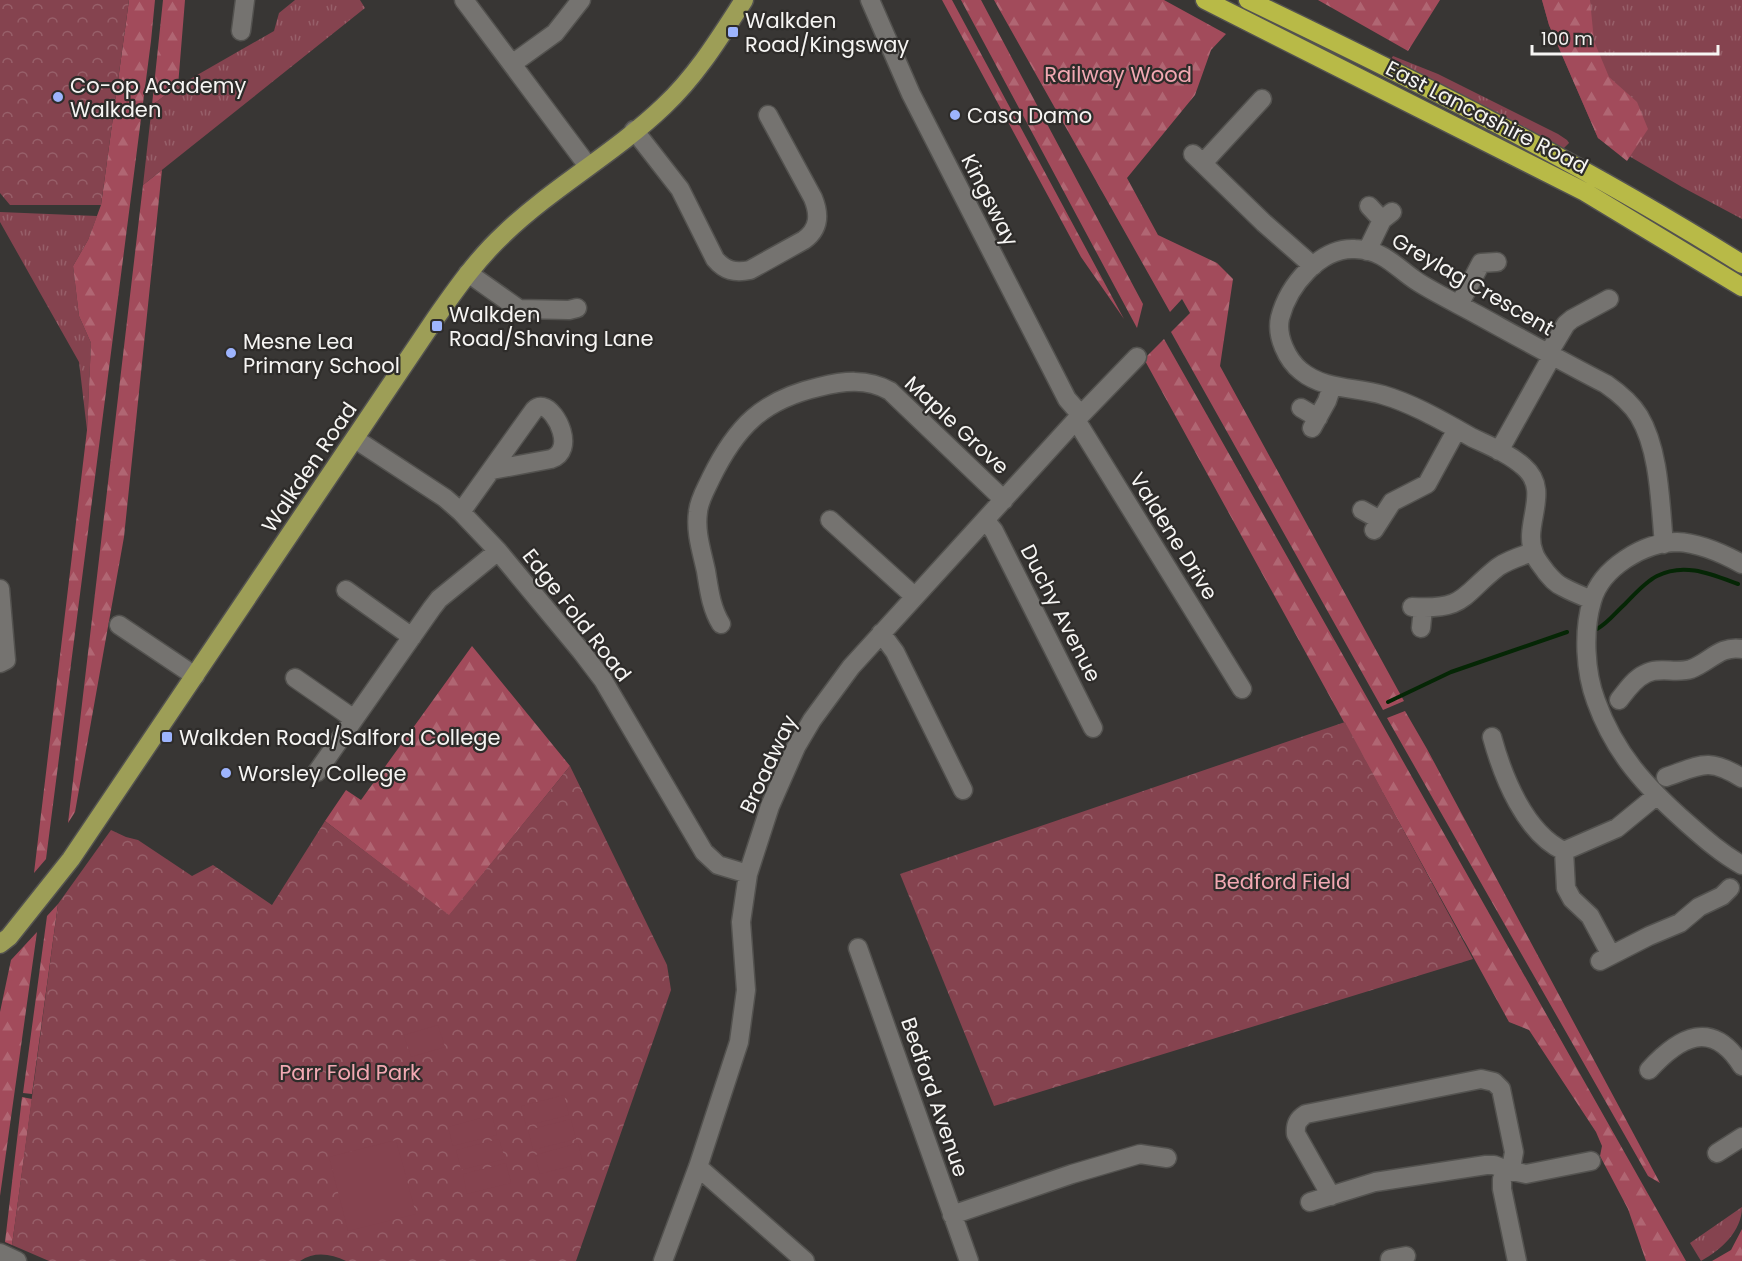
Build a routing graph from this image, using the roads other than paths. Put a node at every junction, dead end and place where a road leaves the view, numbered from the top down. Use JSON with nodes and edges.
{"nodes":[{"id":1,"x":245,"y":0,"type":"edge"},
{"id":2,"x":464,"y":0,"type":"edge"},
{"id":3,"x":580,"y":0,"type":"edge"},
{"id":4,"x":744,"y":0,"type":"edge"},
{"id":5,"x":870,"y":0,"type":"edge"},
{"id":6,"x":1205,"y":0,"type":"edge"},
{"id":7,"x":1248,"y":0,"type":"edge"},
{"id":8,"x":247,"y":23,"type":"dead end"},
{"id":9,"x":512,"y":64,"type":"junction"},
{"id":10,"x":1262,"y":99,"type":"dead end"},
{"id":11,"x":768,"y":115,"type":"dead end"},
{"id":12,"x":634,"y":130,"type":"junction"},
{"id":13,"x":588,"y":166,"type":"junction"},
{"id":14,"x":1369,"y":206,"type":"dead end"},
{"id":15,"x":1367,"y":251,"type":"junction"},
{"id":16,"x":1485,"y":258,"type":"dead end"},
{"id":17,"x":1742,"y":264,"type":"edge"},
{"id":18,"x":1313,"y":266,"type":"junction"},
{"id":19,"x":468,"y":273,"type":"junction"},
{"id":20,"x":1742,"y":287,"type":"edge"},
{"id":21,"x":1609,"y":298,"type":"dead end"},
{"id":22,"x":1459,"y":305,"type":"junction"},
{"id":23,"x":577,"y":308,"type":"dead end"},
{"id":24,"x":1550,"y":355,"type":"junction"},
{"id":25,"x":1137,"y":357,"type":"dead end"},
{"id":26,"x":1332,"y":386,"type":"junction"},
{"id":27,"x":1301,"y":408,"type":"dead end"},
{"id":28,"x":1078,"y":418,"type":"junction"},
{"id":29,"x":1457,"y":429,"type":"junction"},
{"id":30,"x":355,"y":440,"type":"junction"},
{"id":31,"x":1499,"y":451,"type":"junction"},
{"id":32,"x":492,"y":470,"type":"dead end"},
{"id":33,"x":1004,"y":500,"type":"junction"},
{"id":34,"x":1362,"y":510,"type":"dead end"},
{"id":35,"x":461,"y":512,"type":"junction"},
{"id":36,"x":830,"y":520,"type":"dead end"},
{"id":37,"x":985,"y":520,"type":"junction"},
{"id":38,"x":1664,"y":544,"type":"junction"},
{"id":39,"x":498,"y":551,"type":"junction"},
{"id":40,"x":1533,"y":552,"type":"junction"},
{"id":41,"x":1742,"y":564,"type":"edge"},
{"id":42,"x":0,"y":589,"type":"edge"},
{"id":43,"x":345,"y":590,"type":"dead end"},
{"id":44,"x":914,"y":596,"type":"junction"},
{"id":45,"x":1592,"y":600,"type":"junction"},
{"id":46,"x":721,"y":624,"type":"dead end"},
{"id":47,"x":119,"y":625,"type":"dead end"},
{"id":48,"x":1421,"y":628,"type":"dead end"},
{"id":49,"x":881,"y":633,"type":"junction"},
{"id":50,"x":412,"y":637,"type":"junction"},
{"id":51,"x":1742,"y":649,"type":"edge"},
{"id":52,"x":3,"y":662,"type":"edge"},
{"id":53,"x":195,"y":676,"type":"junction"},
{"id":54,"x":295,"y":678,"type":"dead end"},
{"id":55,"x":1238,"y":679,"type":"dead end"},
{"id":56,"x":1619,"y":692,"type":"dead end"},
{"id":57,"x":354,"y":719,"type":"junction"},
{"id":58,"x":1093,"y":728,"type":"dead end"},
{"id":59,"x":1492,"y":735,"type":"dead end"},
{"id":60,"x":316,"y":772,"type":"dead end"},
{"id":61,"x":1666,"y":777,"type":"dead end"},
{"id":62,"x":1742,"y":778,"type":"edge"},
{"id":63,"x":963,"y":790,"type":"dead end"},
{"id":64,"x":1656,"y":796,"type":"junction"},
{"id":65,"x":1564,"y":851,"type":"junction"},
{"id":66,"x":1742,"y":865,"type":"edge"},
{"id":67,"x":748,"y":874,"type":"junction"},
{"id":68,"x":1730,"y":886,"type":"dead end"},
{"id":69,"x":3,"y":936,"type":"edge"},
{"id":70,"x":858,"y":948,"type":"dead end"},
{"id":71,"x":1654,"y":1060,"type":"dead end"},
{"id":72,"x":1742,"y":1066,"type":"edge"},
{"id":73,"x":1742,"y":1137,"type":"edge"},
{"id":74,"x":1160,"y":1153,"type":"dead end"},
{"id":75,"x":1714,"y":1154,"type":"dead end"},
{"id":76,"x":1591,"y":1161,"type":"dead end"},
{"id":77,"x":698,"y":1167,"type":"junction"},
{"id":78,"x":1507,"y":1170,"type":"junction"},
{"id":79,"x":1330,"y":1196,"type":"junction"},
{"id":80,"x":1310,"y":1202,"type":"dead end"},
{"id":81,"x":952,"y":1215,"type":"junction"},
{"id":82,"x":0,"y":1253,"type":"edge"},
{"id":83,"x":17,"y":1261,"type":"edge"},
{"id":84,"x":663,"y":1261,"type":"edge"},
{"id":85,"x":805,"y":1261,"type":"edge"},
{"id":86,"x":969,"y":1261,"type":"edge"},
{"id":87,"x":1517,"y":1261,"type":"edge"}],
"edges":[{"from":1,"to":8,"type":"street"},
{"from":2,"to":9,"type":"street"},
{"from":3,"to":9,"type":"street"},
{"from":4,"to":12,"type":"main road","name":"Walkden Road"},
{"from":5,"to":28,"type":"street","name":"Kingsway"},
{"from":6,"to":20,"type":"highway","name":"East Lancashire Road"},
{"from":7,"to":17,"type":"highway","name":"East Lancashire Road"},
{"from":9,"to":13,"type":"street"},
{"from":10,"to":18,"type":"street"},
{"from":11,"to":12,"type":"street"},
{"from":12,"to":13,"type":"main road","name":"Walkden Road"},
{"from":13,"to":19,"type":"main road","name":"Walkden Road"},
{"from":14,"to":15,"type":"street"},
{"from":15,"to":18,"type":"street","name":"Greylag Crescent"},
{"from":15,"to":22,"type":"street","name":"Greylag Crescent"},
{"from":16,"to":22,"type":"street"},
{"from":18,"to":26,"type":"street","name":"Greylag Crescent"},
{"from":19,"to":23,"type":"street"},
{"from":19,"to":30,"type":"main road","name":"Walkden Road"},
{"from":21,"to":24,"type":"street"},
{"from":22,"to":24,"type":"street","name":"Greylag Crescent"},
{"from":24,"to":31,"type":"street"},
{"from":24,"to":38,"type":"street","name":"Greylag Crescent"},
{"from":25,"to":28,"type":"street","name":"Broadway"},
{"from":26,"to":27,"type":"street"},
{"from":26,"to":29,"type":"street","name":"Greylag Crescent"},
{"from":28,"to":33,"type":"street","name":"Broadway"},
{"from":28,"to":55,"type":"street","name":"Valdene Drive"},
{"from":29,"to":31,"type":"street","name":"Greylag Crescent"},
{"from":29,"to":34,"type":"street"},
{"from":30,"to":35,"type":"street","name":"Edge Fold Road"},
{"from":30,"to":53,"type":"main road","name":"Walkden Road"},
{"from":31,"to":40,"type":"street","name":"Greylag Crescent"},
{"from":32,"to":35,"type":"street"},
{"from":33,"to":37,"type":"street","name":"Broadway"},
{"from":33,"to":46,"type":"street","name":"Maple Grove"},
{"from":35,"to":39,"type":"street","name":"Edge Fold Road"},
{"from":36,"to":44,"type":"street"},
{"from":37,"to":44,"type":"street","name":"Broadway"},
{"from":37,"to":58,"type":"street","name":"Duchy Avenue"},
{"from":38,"to":41,"type":"street"},
{"from":38,"to":45,"type":"street"},
{"from":39,"to":50,"type":"street"},
{"from":39,"to":67,"type":"street","name":"Edge Fold Road"},
{"from":40,"to":45,"type":"street"},
{"from":40,"to":48,"type":"street"},
{"from":42,"to":52,"type":"street"},
{"from":43,"to":50,"type":"street"},
{"from":44,"to":49,"type":"street","name":"Broadway"},
{"from":45,"to":64,"type":"street"},
{"from":47,"to":53,"type":"street"},
{"from":49,"to":63,"type":"street"},
{"from":49,"to":67,"type":"street","name":"Broadway"},
{"from":50,"to":57,"type":"street"},
{"from":51,"to":56,"type":"street"},
{"from":53,"to":69,"type":"main road","name":"Walkden Road"},
{"from":54,"to":57,"type":"street"},
{"from":57,"to":60,"type":"street"},
{"from":59,"to":65,"type":"street"},
{"from":61,"to":62,"type":"street"},
{"from":64,"to":65,"type":"street"},
{"from":64,"to":66,"type":"street"},
{"from":65,"to":68,"type":"street"},
{"from":67,"to":77,"type":"street","name":"Broadway"},
{"from":70,"to":81,"type":"street","name":"Bedford Avenue"},
{"from":71,"to":72,"type":"street"},
{"from":73,"to":75,"type":"street"},
{"from":74,"to":81,"type":"street"},
{"from":76,"to":78,"type":"street"},
{"from":77,"to":84,"type":"street","name":"Broadway"},
{"from":77,"to":85,"type":"street"},
{"from":78,"to":79,"type":"street"},
{"from":78,"to":79,"type":"street"},
{"from":78,"to":87,"type":"street"},
{"from":79,"to":80,"type":"street"},
{"from":81,"to":86,"type":"street","name":"Bedford Avenue"},
{"from":82,"to":83,"type":"street"}]}
